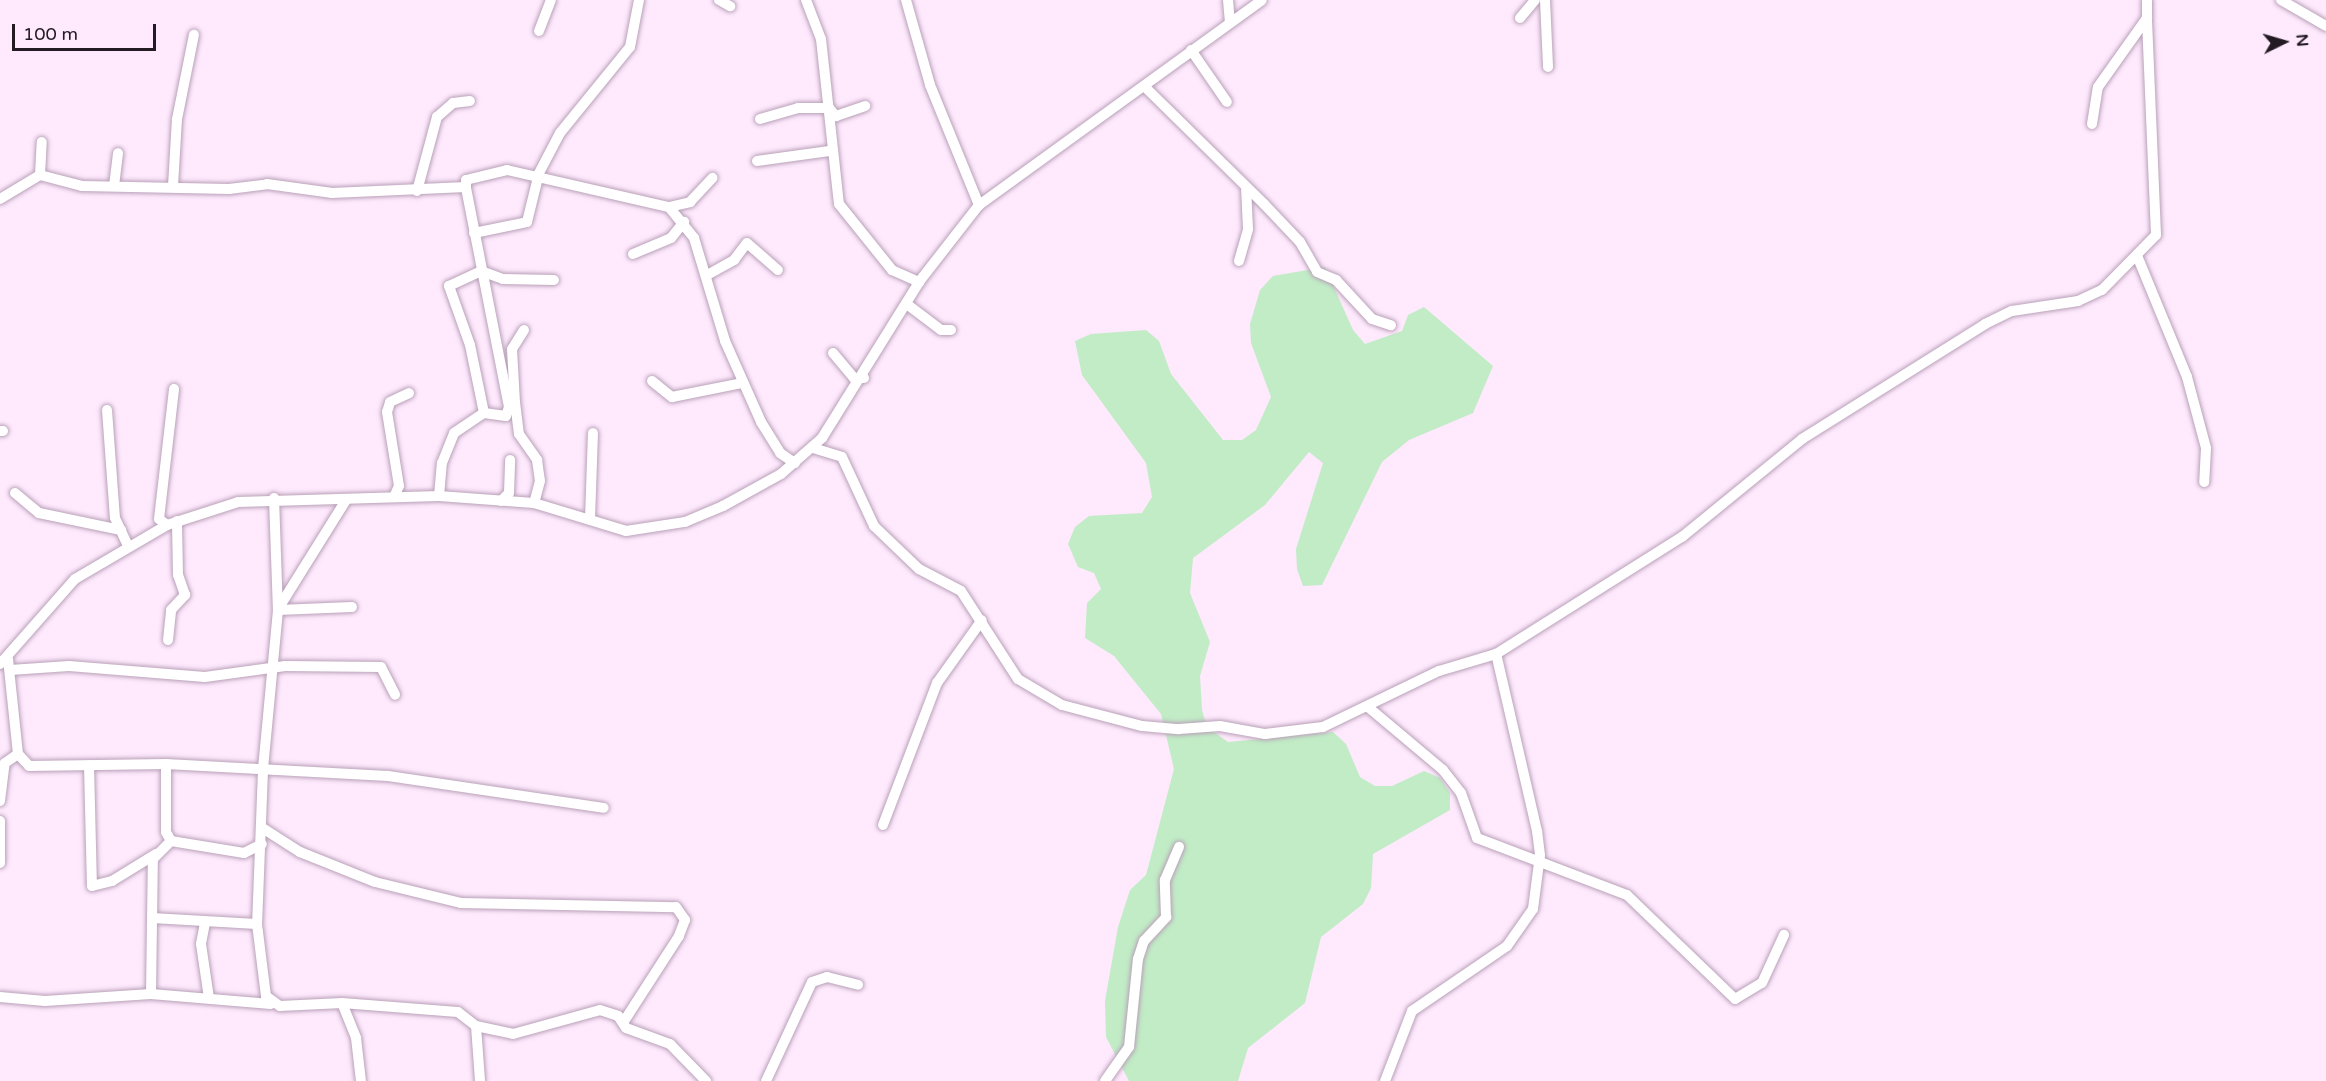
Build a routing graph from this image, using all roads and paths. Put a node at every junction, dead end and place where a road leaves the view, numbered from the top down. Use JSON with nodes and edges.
{"nodes":[{"id":1,"x":550,"y":0,"type":"edge"},
{"id":2,"x":639,"y":0,"type":"edge"},
{"id":3,"x":719,"y":0,"type":"edge"},
{"id":4,"x":806,"y":0,"type":"edge"},
{"id":5,"x":906,"y":0,"type":"edge"},
{"id":6,"x":1228,"y":0,"type":"edge"},
{"id":7,"x":1262,"y":0,"type":"edge"},
{"id":8,"x":1535,"y":0,"type":"edge"},
{"id":9,"x":1545,"y":0,"type":"edge"},
{"id":10,"x":2147,"y":0,"type":"edge"},
{"id":11,"x":2281,"y":0,"type":"edge"},
{"id":12,"x":730,"y":6,"type":"dead end"},
{"id":13,"x":1520,"y":18,"type":"dead end"},
{"id":14,"x":2147,"y":18,"type":"junction"},
{"id":15,"x":1230,"y":22,"type":"junction"},
{"id":16,"x":2326,"y":26,"type":"edge"},
{"id":17,"x":539,"y":31,"type":"dead end"},
{"id":18,"x":194,"y":35,"type":"dead end"},
{"id":19,"x":1191,"y":50,"type":"junction"},
{"id":20,"x":1548,"y":68,"type":"dead end"},
{"id":21,"x":1146,"y":88,"type":"junction"},
{"id":22,"x":470,"y":101,"type":"dead end"},
{"id":23,"x":1227,"y":102,"type":"dead end"},
{"id":24,"x":865,"y":106,"type":"dead end"},
{"id":25,"x":829,"y":108,"type":"junction"},
{"id":26,"x":760,"y":119,"type":"dead end"},
{"id":27,"x":2092,"y":124,"type":"dead end"},
{"id":28,"x":42,"y":142,"type":"dead end"},
{"id":29,"x":829,"y":151,"type":"junction"},
{"id":30,"x":118,"y":153,"type":"dead end"},
{"id":31,"x":757,"y":161,"type":"dead end"},
{"id":32,"x":539,"y":173,"type":"junction"},
{"id":33,"x":40,"y":175,"type":"junction"},
{"id":34,"x":712,"y":178,"type":"dead end"},
{"id":35,"x":114,"y":186,"type":"junction"},
{"id":36,"x":172,"y":186,"type":"junction"},
{"id":37,"x":466,"y":187,"type":"junction"},
{"id":38,"x":1246,"y":187,"type":"junction"},
{"id":39,"x":417,"y":191,"type":"junction"},
{"id":40,"x":0,"y":199,"type":"edge"},
{"id":41,"x":979,"y":205,"type":"junction"},
{"id":42,"x":669,"y":207,"type":"junction"},
{"id":43,"x":684,"y":222,"type":"junction"},
{"id":44,"x":474,"y":233,"type":"junction"},
{"id":45,"x":633,"y":254,"type":"dead end"},
{"id":46,"x":2138,"y":258,"type":"junction"},
{"id":47,"x":1239,"y":261,"type":"dead end"},
{"id":48,"x":778,"y":270,"type":"dead end"},
{"id":49,"x":481,"y":271,"type":"junction"},
{"id":50,"x":709,"y":274,"type":"junction"},
{"id":51,"x":555,"y":280,"type":"dead end"},
{"id":52,"x":919,"y":282,"type":"junction"},
{"id":53,"x":908,"y":305,"type":"junction"},
{"id":54,"x":1392,"y":325,"type":"dead end"},
{"id":55,"x":524,"y":330,"type":"dead end"},
{"id":56,"x":951,"y":330,"type":"dead end"},
{"id":57,"x":832,"y":353,"type":"dead end"},
{"id":58,"x":864,"y":378,"type":"junction"},
{"id":59,"x":652,"y":381,"type":"dead end"},
{"id":60,"x":742,"y":383,"type":"junction"},
{"id":61,"x":174,"y":389,"type":"dead end"},
{"id":62,"x":409,"y":393,"type":"dead end"},
{"id":63,"x":107,"y":410,"type":"dead end"},
{"id":64,"x":484,"y":413,"type":"junction"},
{"id":65,"x":593,"y":433,"type":"dead end"},
{"id":66,"x":813,"y":448,"type":"junction"},
{"id":67,"x":510,"y":460,"type":"dead end"},
{"id":68,"x":795,"y":463,"type":"junction"},
{"id":69,"x":2204,"y":482,"type":"dead end"},
{"id":70,"x":15,"y":493,"type":"dead end"},
{"id":71,"x":439,"y":496,"type":"junction"},
{"id":72,"x":394,"y":497,"type":"junction"},
{"id":73,"x":274,"y":498,"type":"junction"},
{"id":74,"x":346,"y":500,"type":"junction"},
{"id":75,"x":501,"y":501,"type":"junction"},
{"id":76,"x":534,"y":503,"type":"junction"},
{"id":77,"x":590,"y":519,"type":"junction"},
{"id":78,"x":172,"y":523,"type":"junction"},
{"id":79,"x":121,"y":530,"type":"junction"},
{"id":80,"x":128,"y":546,"type":"junction"},
{"id":81,"x":352,"y":607,"type":"dead end"},
{"id":82,"x":278,"y":610,"type":"junction"},
{"id":83,"x":982,"y":620,"type":"junction"},
{"id":84,"x":168,"y":640,"type":"dead end"},
{"id":85,"x":1496,"y":654,"type":"junction"},
{"id":86,"x":6,"y":664,"type":"edge"},
{"id":87,"x":275,"y":671,"type":"junction"},
{"id":88,"x":395,"y":694,"type":"dead end"},
{"id":89,"x":1368,"y":707,"type":"junction"},
{"id":90,"x":0,"y":754,"type":"edge"},
{"id":91,"x":18,"y":754,"type":"junction"},
{"id":92,"x":166,"y":764,"type":"junction"},
{"id":93,"x":89,"y":765,"type":"junction"},
{"id":94,"x":263,"y":770,"type":"junction"},
{"id":95,"x":0,"y":801,"type":"edge"},
{"id":96,"x":604,"y":808,"type":"dead end"},
{"id":97,"x":0,"y":820,"type":"edge"},
{"id":98,"x":883,"y":825,"type":"dead end"},
{"id":99,"x":264,"y":829,"type":"junction"},
{"id":100,"x":171,"y":841,"type":"junction"},
{"id":101,"x":262,"y":844,"type":"junction"},
{"id":102,"x":1179,"y":848,"type":"dead end"},
{"id":103,"x":156,"y":854,"type":"junction"},
{"id":104,"x":0,"y":863,"type":"edge"},
{"id":105,"x":1539,"y":864,"type":"junction"},
{"id":106,"x":152,"y":918,"type":"junction"},
{"id":107,"x":206,"y":923,"type":"junction"},
{"id":108,"x":257,"y":924,"type":"junction"},
{"id":109,"x":1784,"y":935,"type":"dead end"},
{"id":110,"x":858,"y":985,"type":"dead end"},
{"id":111,"x":151,"y":994,"type":"junction"},
{"id":112,"x":0,"y":997,"type":"edge"},
{"id":113,"x":209,"y":998,"type":"junction"},
{"id":114,"x":342,"y":1003,"type":"junction"},
{"id":115,"x":271,"y":1004,"type":"junction"},
{"id":116,"x":623,"y":1023,"type":"junction"},
{"id":117,"x":476,"y":1026,"type":"junction"},
{"id":118,"x":362,"y":1081,"type":"edge"},
{"id":119,"x":480,"y":1081,"type":"edge"},
{"id":120,"x":706,"y":1081,"type":"edge"},
{"id":121,"x":766,"y":1081,"type":"edge"},
{"id":122,"x":1105,"y":1081,"type":"edge"},
{"id":123,"x":1385,"y":1081,"type":"edge"}],
"edges":[{"from":1,"to":17,"type":"street"},
{"from":2,"to":32,"type":"street"},
{"from":3,"to":12,"type":"street"},
{"from":4,"to":25,"type":"street"},
{"from":5,"to":41,"type":"street"},
{"from":6,"to":15,"type":"street"},
{"from":7,"to":15,"type":"street"},
{"from":8,"to":13,"type":"street"},
{"from":9,"to":20,"type":"street"},
{"from":10,"to":14,"type":"street"},
{"from":11,"to":16,"type":"street"},
{"from":14,"to":27,"type":"street"},
{"from":14,"to":46,"type":"street"},
{"from":15,"to":19,"type":"street"},
{"from":18,"to":36,"type":"street"},
{"from":19,"to":21,"type":"street"},
{"from":19,"to":23,"type":"street"},
{"from":21,"to":38,"type":"street"},
{"from":21,"to":41,"type":"street"},
{"from":22,"to":39,"type":"street"},
{"from":24,"to":25,"type":"street"},
{"from":25,"to":26,"type":"street"},
{"from":25,"to":29,"type":"street"},
{"from":28,"to":33,"type":"street"},
{"from":29,"to":31,"type":"street"},
{"from":29,"to":52,"type":"street"},
{"from":30,"to":35,"type":"street"},
{"from":32,"to":37,"type":"street"},
{"from":32,"to":42,"type":"street"},
{"from":32,"to":44,"type":"street"},
{"from":33,"to":35,"type":"street"},
{"from":33,"to":40,"type":"street"},
{"from":34,"to":42,"type":"street"},
{"from":35,"to":36,"type":"street"},
{"from":36,"to":39,"type":"street"},
{"from":37,"to":39,"type":"street"},
{"from":37,"to":44,"type":"street"},
{"from":38,"to":47,"type":"street"},
{"from":38,"to":54,"type":"street"},
{"from":41,"to":52,"type":"street"},
{"from":42,"to":43,"type":"street"},
{"from":43,"to":45,"type":"street"},
{"from":43,"to":50,"type":"street"},
{"from":44,"to":49,"type":"street"},
{"from":46,"to":69,"type":"street"},
{"from":46,"to":85,"type":"street"},
{"from":48,"to":50,"type":"street"},
{"from":49,"to":51,"type":"street"},
{"from":49,"to":64,"type":"street"},
{"from":49,"to":64,"type":"street"},
{"from":50,"to":60,"type":"street"},
{"from":52,"to":53,"type":"street"},
{"from":53,"to":56,"type":"street"},
{"from":53,"to":58,"type":"street"},
{"from":55,"to":76,"type":"street"},
{"from":57,"to":58,"type":"street"},
{"from":58,"to":66,"type":"street"},
{"from":59,"to":60,"type":"street"},
{"from":60,"to":68,"type":"street"},
{"from":61,"to":78,"type":"street"},
{"from":62,"to":72,"type":"street"},
{"from":63,"to":79,"type":"street"},
{"from":64,"to":71,"type":"street"},
{"from":65,"to":77,"type":"street"},
{"from":66,"to":68,"type":"street"},
{"from":66,"to":83,"type":"street"},
{"from":67,"to":75,"type":"street"},
{"from":68,"to":77,"type":"street"},
{"from":70,"to":79,"type":"street"},
{"from":71,"to":72,"type":"street"},
{"from":71,"to":75,"type":"street"},
{"from":72,"to":74,"type":"street"},
{"from":73,"to":74,"type":"street"},
{"from":73,"to":78,"type":"street"},
{"from":73,"to":82,"type":"street"},
{"from":74,"to":82,"type":"street"},
{"from":75,"to":76,"type":"street"},
{"from":76,"to":77,"type":"street"},
{"from":78,"to":80,"type":"street"},
{"from":78,"to":84,"type":"street"},
{"from":79,"to":80,"type":"street"},
{"from":80,"to":86,"type":"street"},
{"from":81,"to":82,"type":"street"},
{"from":82,"to":87,"type":"street"},
{"from":83,"to":89,"type":"street"},
{"from":83,"to":98,"type":"street"},
{"from":85,"to":89,"type":"street"},
{"from":85,"to":105,"type":"street"},
{"from":86,"to":87,"type":"street"},
{"from":86,"to":91,"type":"street"},
{"from":87,"to":88,"type":"street"},
{"from":87,"to":94,"type":"street"},
{"from":89,"to":105,"type":"street"},
{"from":90,"to":91,"type":"street"},
{"from":91,"to":93,"type":"street"},
{"from":91,"to":95,"type":"street"},
{"from":92,"to":93,"type":"street"},
{"from":92,"to":94,"type":"street"},
{"from":92,"to":100,"type":"street"},
{"from":93,"to":103,"type":"street"},
{"from":94,"to":96,"type":"street"},
{"from":94,"to":99,"type":"street"},
{"from":97,"to":104,"type":"street"},
{"from":99,"to":101,"type":"street"},
{"from":99,"to":116,"type":"street"},
{"from":100,"to":101,"type":"street"},
{"from":100,"to":103,"type":"street"},
{"from":101,"to":108,"type":"street"},
{"from":102,"to":122,"type":"street"},
{"from":103,"to":106,"type":"street"},
{"from":105,"to":109,"type":"street"},
{"from":105,"to":123,"type":"street"},
{"from":106,"to":107,"type":"street"},
{"from":106,"to":111,"type":"street"},
{"from":107,"to":108,"type":"street"},
{"from":107,"to":113,"type":"street"},
{"from":108,"to":115,"type":"street"},
{"from":110,"to":121,"type":"street"},
{"from":111,"to":112,"type":"street"},
{"from":111,"to":113,"type":"street"},
{"from":113,"to":115,"type":"street"},
{"from":114,"to":115,"type":"street"},
{"from":114,"to":117,"type":"street"},
{"from":114,"to":118,"type":"street"},
{"from":116,"to":117,"type":"street"},
{"from":116,"to":120,"type":"street"},
{"from":117,"to":119,"type":"street"}]}
